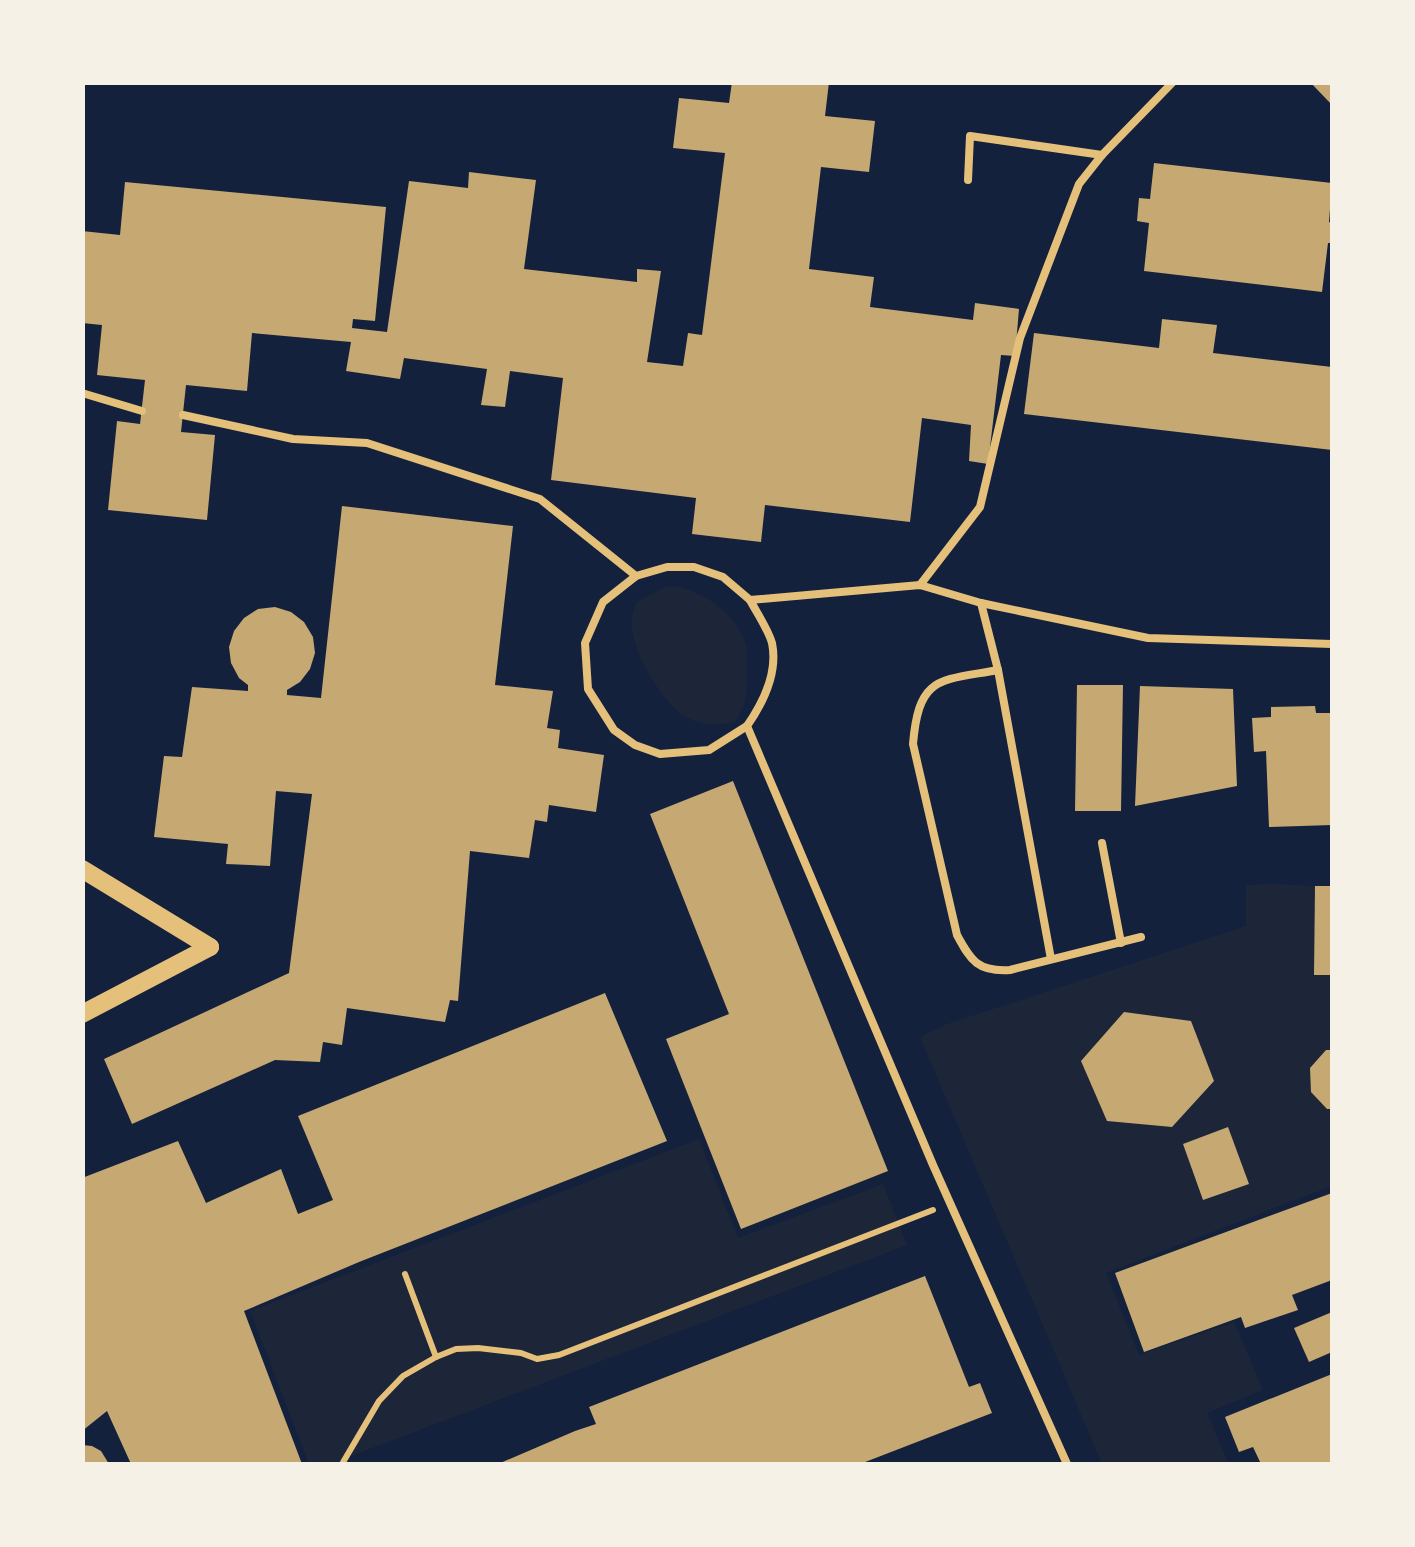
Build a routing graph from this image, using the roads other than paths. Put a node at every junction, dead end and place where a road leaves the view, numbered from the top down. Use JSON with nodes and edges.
{"nodes":[{"id":1,"x":1173,"y":82,"type":"edge"},
{"id":2,"x":1102,"y":155,"type":"junction"},
{"id":3,"x":968,"y":180,"type":"dead end"},
{"id":4,"x":82,"y":393,"type":"edge"},
{"id":5,"x":142,"y":411,"type":"dead end"},
{"id":6,"x":183,"y":415,"type":"dead end"},
{"id":7,"x":636,"y":576,"type":"junction"},
{"id":8,"x":920,"y":585,"type":"junction"},
{"id":9,"x":750,"y":600,"type":"junction"},
{"id":10,"x":981,"y":603,"type":"junction"},
{"id":11,"x":1332,"y":644,"type":"edge"},
{"id":12,"x":998,"y":670,"type":"junction"},
{"id":13,"x":747,"y":726,"type":"junction"},
{"id":14,"x":1102,"y":843,"type":"dead end"},
{"id":15,"x":82,"y":869,"type":"edge"},
{"id":16,"x":1140,"y":937,"type":"dead end"},
{"id":17,"x":1121,"y":942,"type":"junction"},
{"id":18,"x":1051,"y":959,"type":"junction"},
{"id":19,"x":82,"y":1014,"type":"edge"},
{"id":20,"x":1067,"y":1464,"type":"edge"}],
"edges":[{"from":1,"to":2,"type":"lane"},
{"from":2,"to":3,"type":"lane"},
{"from":2,"to":8,"type":"lane"},
{"from":4,"to":5,"type":"lane"},
{"from":6,"to":7,"type":"lane"},
{"from":7,"to":9,"type":"lane"},
{"from":7,"to":13,"type":"lane"},
{"from":8,"to":9,"type":"lane"},
{"from":8,"to":10,"type":"lane"},
{"from":9,"to":13,"type":"lane"},
{"from":10,"to":11,"type":"lane"},
{"from":10,"to":12,"type":"lane"},
{"from":12,"to":18,"type":"lane"},
{"from":12,"to":18,"type":"lane"},
{"from":13,"to":20,"type":"lane"},
{"from":14,"to":17,"type":"lane"},
{"from":15,"to":19,"type":"street"},
{"from":16,"to":17,"type":"lane"},
{"from":17,"to":18,"type":"lane"}]}
